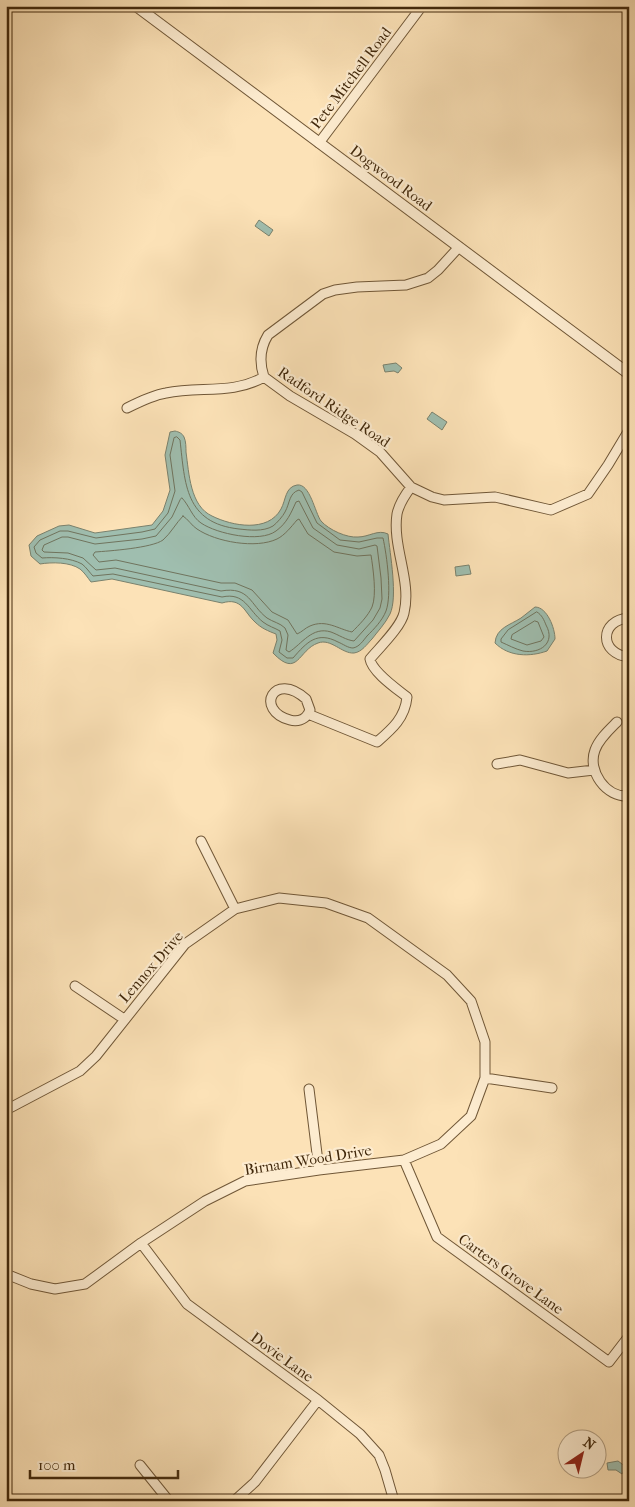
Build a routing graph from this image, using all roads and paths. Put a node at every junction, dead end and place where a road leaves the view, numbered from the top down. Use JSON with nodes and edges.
{"nodes":[{"id":1,"x":136,"y":6,"type":"edge"},
{"id":2,"x":422,"y":6,"type":"edge"},
{"id":3,"x":319,"y":143,"type":"junction"},
{"id":4,"x":459,"y":247,"type":"junction"},
{"id":5,"x":629,"y":374,"type":"edge"},
{"id":6,"x":264,"y":377,"type":"junction"},
{"id":7,"x":127,"y":408,"type":"dead end"},
{"id":8,"x":629,"y":430,"type":"edge"},
{"id":9,"x":411,"y":487,"type":"junction"},
{"id":10,"x":629,"y":618,"type":"edge"},
{"id":11,"x":629,"y":658,"type":"edge"},
{"id":12,"x":308,"y":714,"type":"junction"},
{"id":13,"x":617,"y":722,"type":"dead end"},
{"id":14,"x":497,"y":764,"type":"dead end"},
{"id":15,"x":594,"y":770,"type":"junction"},
{"id":16,"x":629,"y":796,"type":"edge"},
{"id":17,"x":201,"y":841,"type":"dead end"},
{"id":18,"x":235,"y":909,"type":"junction"},
{"id":19,"x":75,"y":986,"type":"dead end"},
{"id":20,"x":124,"y":1019,"type":"junction"},
{"id":21,"x":485,"y":1078,"type":"junction"},
{"id":22,"x":552,"y":1088,"type":"dead end"},
{"id":23,"x":310,"y":1089,"type":"dead end"},
{"id":24,"x":6,"y":1110,"type":"edge"},
{"id":25,"x":404,"y":1160,"type":"junction"},
{"id":26,"x":319,"y":1170,"type":"junction"},
{"id":27,"x":141,"y":1243,"type":"junction"},
{"id":28,"x":6,"y":1274,"type":"edge"},
{"id":29,"x":629,"y":1336,"type":"edge"},
{"id":30,"x":318,"y":1400,"type":"junction"},
{"id":31,"x":140,"y":1465,"type":"dead end"},
{"id":32,"x":169,"y":1501,"type":"edge"},
{"id":33,"x":234,"y":1501,"type":"edge"},
{"id":34,"x":394,"y":1501,"type":"edge"}],
"edges":[{"from":1,"to":3,"type":"street","name":"Dogwood Road"},
{"from":2,"to":3,"type":"street","name":"Pete Mitchell Road"},
{"from":3,"to":4,"type":"street","name":"Dogwood Road"},
{"from":4,"to":5,"type":"street","name":"Dogwood Road"},
{"from":4,"to":6,"type":"street","name":"Radford Ridge Road"},
{"from":6,"to":7,"type":"street"},
{"from":6,"to":9,"type":"street","name":"Radford Ridge Road"},
{"from":8,"to":9,"type":"street","name":"Radford Ridge Road"},
{"from":9,"to":12,"type":"street"},
{"from":10,"to":11,"type":"street"},
{"from":12,"to":12,"type":"street"},
{"from":13,"to":15,"type":"street"},
{"from":14,"to":15,"type":"street"},
{"from":15,"to":16,"type":"street"},
{"from":17,"to":18,"type":"street"},
{"from":18,"to":20,"type":"street","name":"Lennox Drive"},
{"from":18,"to":21,"type":"street","name":"Lennox Drive"},
{"from":19,"to":20,"type":"street"},
{"from":20,"to":24,"type":"street","name":"Lennox Drive"},
{"from":21,"to":22,"type":"street"},
{"from":21,"to":25,"type":"street","name":"Birnam Wood Drive"},
{"from":23,"to":26,"type":"street"},
{"from":25,"to":26,"type":"street","name":"Birnam Wood Drive"},
{"from":25,"to":29,"type":"street","name":"Carters Grove Lane"},
{"from":26,"to":27,"type":"street","name":"Birnam Wood Drive"},
{"from":27,"to":28,"type":"street","name":"Birnam Wood Drive"},
{"from":27,"to":30,"type":"street","name":"Dovie Lane"},
{"from":30,"to":33,"type":"street"},
{"from":30,"to":34,"type":"street","name":"Dovie Lane"},
{"from":31,"to":32,"type":"street"}]}
